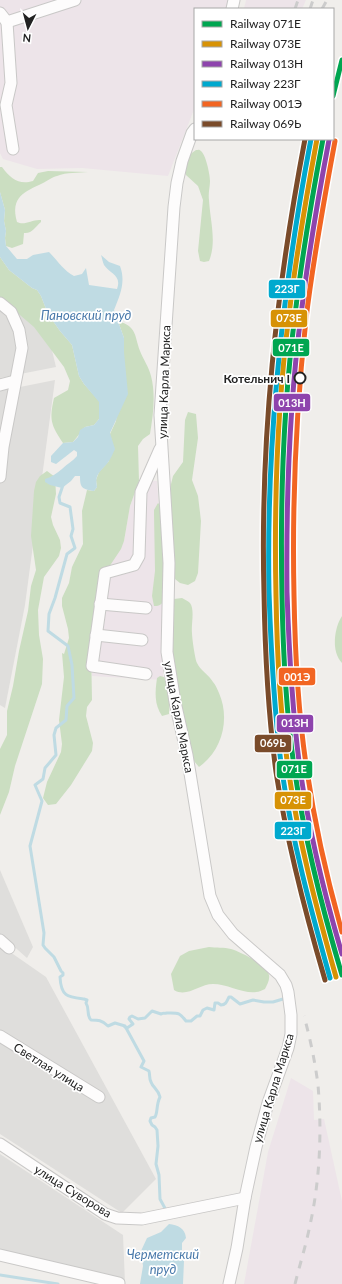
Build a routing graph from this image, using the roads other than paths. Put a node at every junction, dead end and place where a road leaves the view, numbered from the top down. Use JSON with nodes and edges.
{"nodes":[{"id":1,"x":75,"y":0,"type":"edge"},
{"id":2,"x":3,"y":17,"type":"edge"},
{"id":3,"x":194,"y":130,"type":"edge"},
{"id":4,"x":13,"y":149,"type":"dead end"},
{"id":5,"x":0,"y":304,"type":"edge"},
{"id":6,"x":15,"y":381,"type":"junction"},
{"id":7,"x":0,"y":385,"type":"edge"},
{"id":8,"x":162,"y":446,"type":"junction"},
{"id":9,"x":0,"y":477,"type":"edge"},
{"id":10,"x":100,"y":604,"type":"junction"},
{"id":11,"x":146,"y":608,"type":"dead end"},
{"id":12,"x":96,"y":635,"type":"junction"},
{"id":13,"x":142,"y":640,"type":"dead end"},
{"id":14,"x":146,"y":674,"type":"dead end"},
{"id":15,"x":0,"y":940,"type":"edge"},
{"id":16,"x":9,"y":948,"type":"dead end"},
{"id":17,"x":0,"y":1036,"type":"edge"},
{"id":18,"x":99,"y":1097,"type":"dead end"},
{"id":19,"x":0,"y":1144,"type":"edge"},
{"id":20,"x":245,"y":1198,"type":"junction"},
{"id":21,"x":0,"y":1255,"type":"edge"},
{"id":22,"x":119,"y":1283,"type":"edge"},
{"id":23,"x":229,"y":1284,"type":"edge"}],
"edges":[{"from":1,"to":2,"type":"street"},
{"from":2,"to":4,"type":"street"},
{"from":3,"to":8,"type":"street","name":"улица Карла Маркса"},
{"from":5,"to":6,"type":"street"},
{"from":6,"to":7,"type":"street"},
{"from":6,"to":9,"type":"street"},
{"from":8,"to":10,"type":"street"},
{"from":8,"to":20,"type":"street","name":"улица Карла Маркса"},
{"from":10,"to":11,"type":"street"},
{"from":10,"to":12,"type":"street"},
{"from":12,"to":13,"type":"street"},
{"from":12,"to":14,"type":"street"},
{"from":15,"to":16,"type":"street"},
{"from":17,"to":18,"type":"street","name":"Светлая улица"},
{"from":19,"to":20,"type":"street","name":"улица Суворова"},
{"from":20,"to":23,"type":"street","name":"улица Карла Маркса"},
{"from":21,"to":22,"type":"street"}]}
